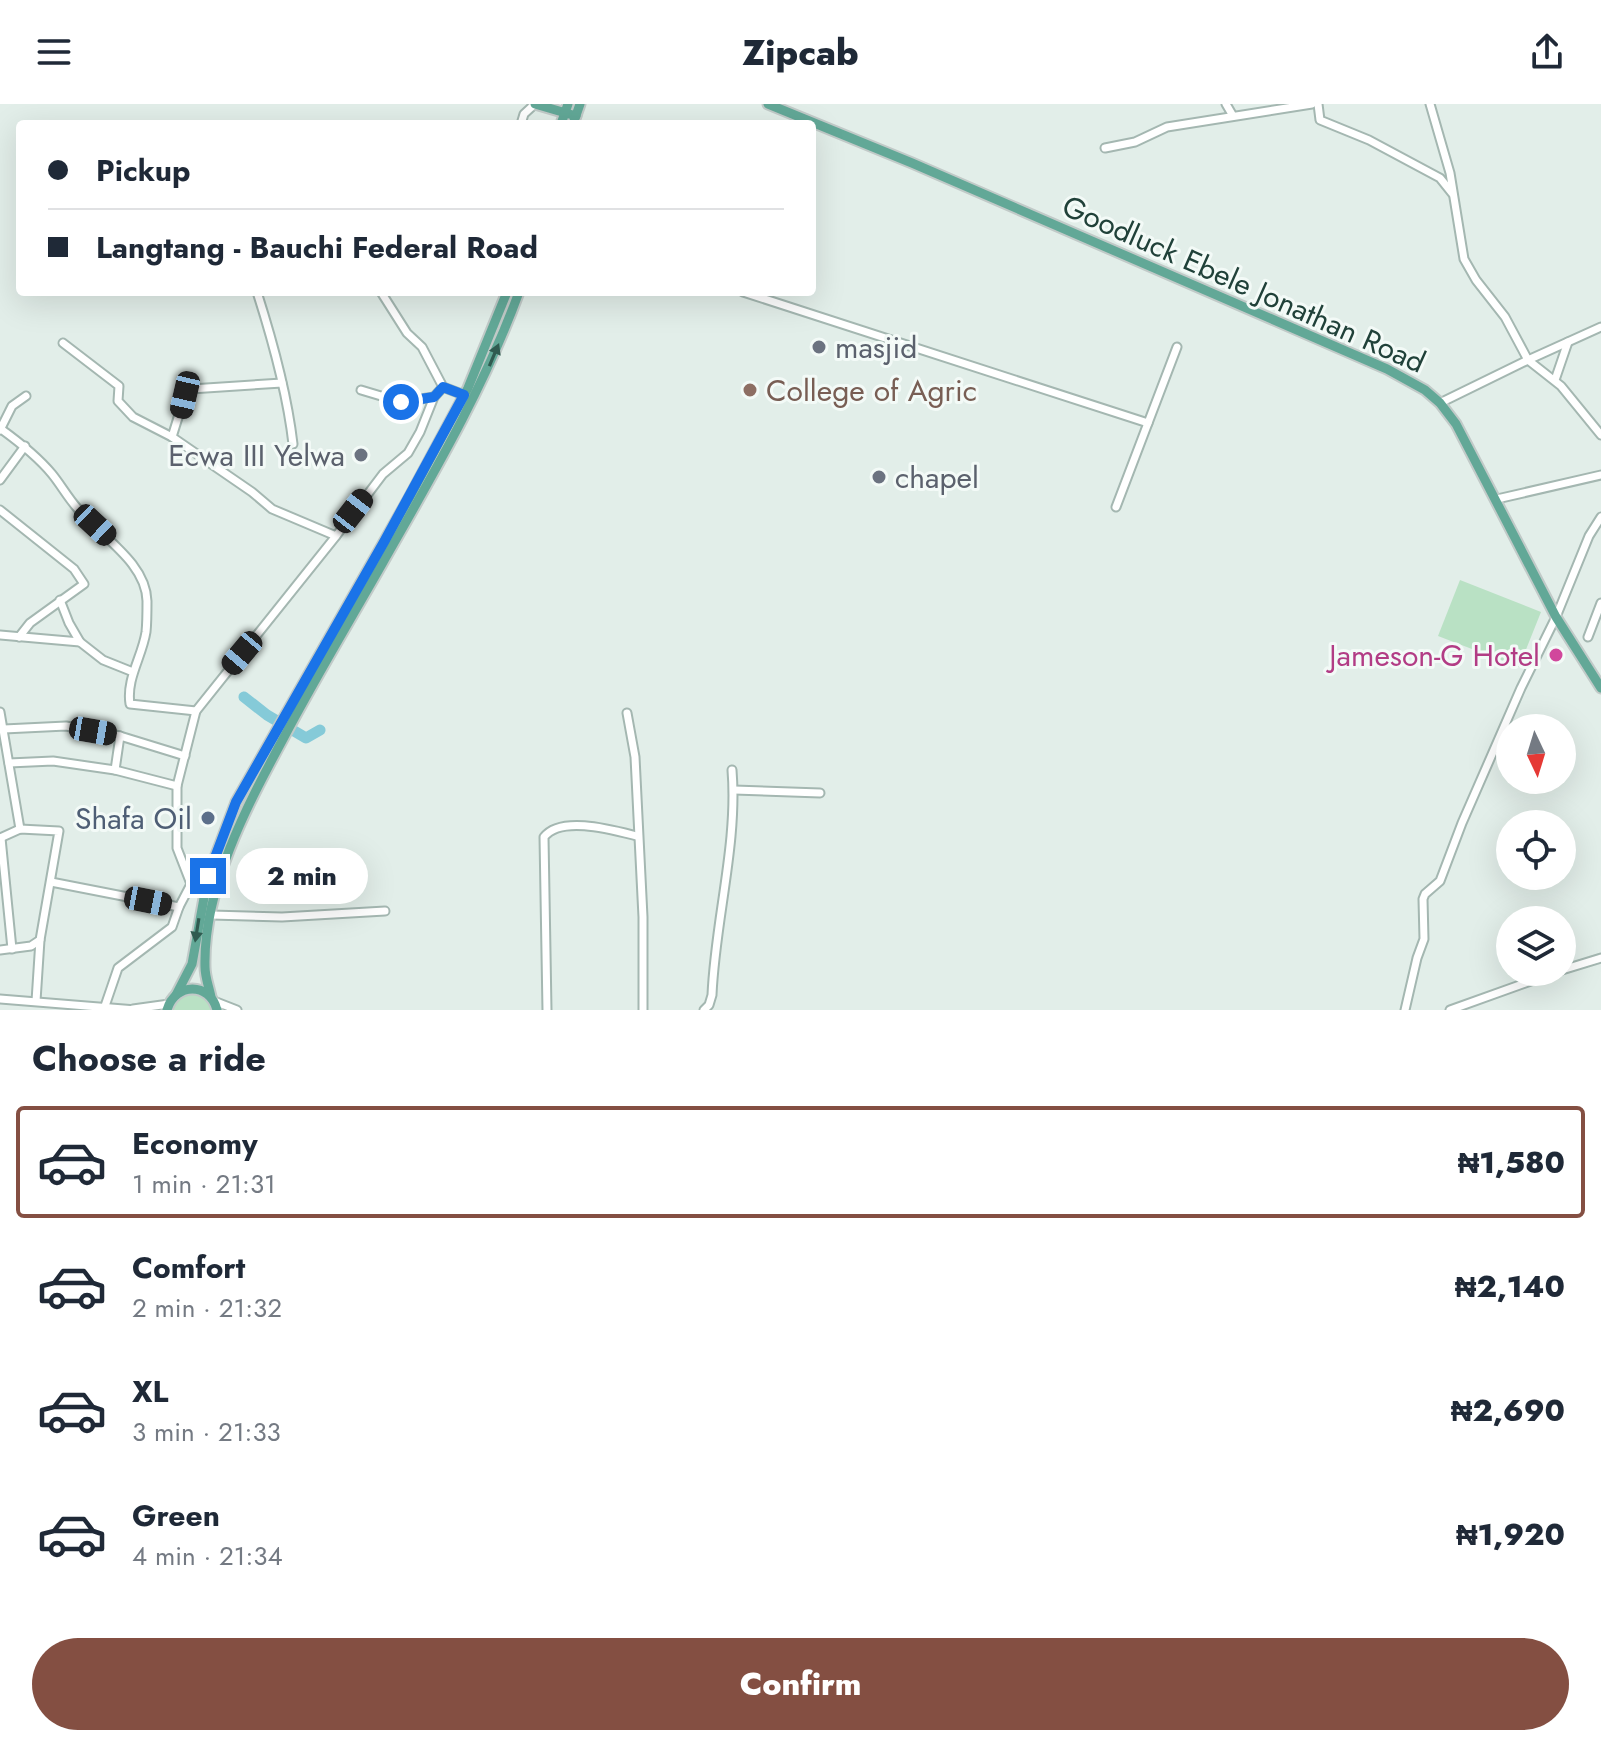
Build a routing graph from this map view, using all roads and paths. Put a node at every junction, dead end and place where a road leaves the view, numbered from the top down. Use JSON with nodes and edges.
{"nodes":[{"id":1,"x":535,"y":104,"type":"edge"},
{"id":2,"x":580,"y":104,"type":"edge"},
{"id":3,"x":768,"y":104,"type":"edge"},
{"id":4,"x":1226,"y":104,"type":"edge"},
{"id":5,"x":1315,"y":104,"type":"edge"},
{"id":6,"x":1430,"y":104,"type":"edge"},
{"id":7,"x":564,"y":114,"type":"edge"},
{"id":8,"x":1233,"y":116,"type":"junction"},
{"id":9,"x":522,"y":120,"type":"edge"},
{"id":10,"x":575,"y":120,"type":"edge"},
{"id":11,"x":807,"y":120,"type":"edge"},
{"id":12,"x":816,"y":124,"type":"edge"},
{"id":13,"x":1105,"y":148,"type":"dead end"},
{"id":14,"x":1454,"y":195,"type":"junction"},
{"id":15,"x":258,"y":296,"type":"edge"},
{"id":16,"x":384,"y":296,"type":"edge"},
{"id":17,"x":503,"y":296,"type":"edge"},
{"id":18,"x":517,"y":296,"type":"edge"},
{"id":19,"x":755,"y":296,"type":"edge"},
{"id":20,"x":1601,"y":327,"type":"edge"},
{"id":21,"x":1568,"y":342,"type":"junction"},
{"id":22,"x":63,"y":343,"type":"dead end"},
{"id":23,"x":1177,"y":347,"type":"dead end"},
{"id":24,"x":1528,"y":360,"type":"junction"},
{"id":25,"x":1555,"y":380,"type":"junction"},
{"id":26,"x":282,"y":383,"type":"junction"},
{"id":27,"x":443,"y":387,"type":"junction"},
{"id":28,"x":361,"y":390,"type":"dead end"},
{"id":29,"x":464,"y":395,"type":"junction"},
{"id":30,"x":26,"y":396,"type":"dead end"},
{"id":31,"x":434,"y":397,"type":"junction"},
{"id":32,"x":1440,"y":403,"type":"junction"},
{"id":33,"x":1148,"y":423,"type":"junction"},
{"id":34,"x":0,"y":429,"type":"edge"},
{"id":35,"x":1601,"y":435,"type":"edge"},
{"id":36,"x":172,"y":437,"type":"junction"},
{"id":37,"x":293,"y":444,"type":"dead end"},
{"id":38,"x":25,"y":446,"type":"junction"},
{"id":39,"x":1601,"y":475,"type":"edge"},
{"id":40,"x":0,"y":480,"type":"edge"},
{"id":41,"x":1497,"y":499,"type":"junction"},
{"id":42,"x":1116,"y":507,"type":"dead end"},
{"id":43,"x":0,"y":510,"type":"edge"},
{"id":44,"x":1601,"y":517,"type":"edge"},
{"id":45,"x":336,"y":536,"type":"junction"},
{"id":46,"x":60,"y":600,"type":"junction"},
{"id":47,"x":1601,"y":603,"type":"edge"},
{"id":48,"x":1556,"y":617,"type":"junction"},
{"id":49,"x":0,"y":635,"type":"edge"},
{"id":50,"x":19,"y":637,"type":"junction"},
{"id":51,"x":1588,"y":637,"type":"dead end"},
{"id":52,"x":80,"y":642,"type":"junction"},
{"id":53,"x":133,"y":672,"type":"junction"},
{"id":54,"x":1601,"y":688,"type":"edge"},
{"id":55,"x":196,"y":711,"type":"junction"},
{"id":56,"x":0,"y":712,"type":"edge"},
{"id":57,"x":627,"y":713,"type":"dead end"},
{"id":58,"x":290,"y":715,"type":"junction"},
{"id":59,"x":4,"y":729,"type":"junction"},
{"id":60,"x":281,"y":731,"type":"junction"},
{"id":61,"x":120,"y":736,"type":"junction"},
{"id":62,"x":185,"y":756,"type":"junction"},
{"id":63,"x":9,"y":763,"type":"junction"},
{"id":64,"x":115,"y":770,"type":"junction"},
{"id":65,"x":732,"y":770,"type":"dead end"},
{"id":66,"x":177,"y":786,"type":"junction"},
{"id":67,"x":734,"y":790,"type":"junction"},
{"id":68,"x":820,"y":793,"type":"dead end"},
{"id":69,"x":20,"y":829,"type":"junction"},
{"id":70,"x":637,"y":836,"type":"junction"},
{"id":71,"x":1,"y":838,"type":"edge"},
{"id":72,"x":51,"y":882,"type":"junction"},
{"id":73,"x":191,"y":884,"type":"junction"},
{"id":74,"x":204,"y":895,"type":"junction"},
{"id":75,"x":179,"y":907,"type":"junction"},
{"id":76,"x":385,"y":911,"type":"dead end"},
{"id":77,"x":211,"y":915,"type":"junction"},
{"id":78,"x":40,"y":940,"type":"junction"},
{"id":79,"x":12,"y":949,"type":"junction"},
{"id":80,"x":0,"y":950,"type":"edge"},
{"id":81,"x":1601,"y":958,"type":"edge"},
{"id":82,"x":1576,"y":966,"type":"edge"},
{"id":83,"x":1517,"y":986,"type":"edge"},
{"id":84,"x":176,"y":995,"type":"junction"},
{"id":85,"x":0,"y":999,"type":"edge"},
{"id":86,"x":14,"y":999,"type":"junction"},
{"id":87,"x":36,"y":1001,"type":"junction"},
{"id":88,"x":214,"y":1003,"type":"edge"},
{"id":89,"x":105,"y":1006,"type":"junction"},
{"id":90,"x":168,"y":1007,"type":"edge"},
{"id":91,"x":15,"y":1010,"type":"edge"},
{"id":92,"x":134,"y":1010,"type":"edge"},
{"id":93,"x":237,"y":1010,"type":"edge"},
{"id":94,"x":547,"y":1010,"type":"edge"},
{"id":95,"x":643,"y":1010,"type":"edge"},
{"id":96,"x":704,"y":1010,"type":"edge"},
{"id":97,"x":1405,"y":1010,"type":"edge"},
{"id":98,"x":1450,"y":1010,"type":"edge"}],
"edges":[{"from":1,"to":7,"type":"main road"},
{"from":1,"to":9,"type":"street"},
{"from":2,"to":10,"type":"main road"},
{"from":3,"to":11,"type":"main road","name":"Goodluck Ebele Jonathan Road"},
{"from":4,"to":8,"type":"street"},
{"from":5,"to":8,"type":"street"},
{"from":5,"to":14,"type":"street"},
{"from":6,"to":14,"type":"street"},
{"from":7,"to":10,"type":"main road"},
{"from":8,"to":13,"type":"street"},
{"from":12,"to":32,"type":"main road","name":"Goodluck Ebele Jonathan Road"},
{"from":14,"to":24,"type":"street"},
{"from":15,"to":26,"type":"street"},
{"from":16,"to":27,"type":"street"},
{"from":17,"to":29,"type":"main road"},
{"from":58,"to":18,"type":"main road","one_way":true},
{"from":19,"to":33,"type":"street"},
{"from":20,"to":21,"type":"street"},
{"from":21,"to":24,"type":"street"},
{"from":21,"to":25,"type":"street"},
{"from":22,"to":36,"type":"street"},
{"from":23,"to":33,"type":"street"},
{"from":24,"to":25,"type":"street"},
{"from":24,"to":32,"type":"street"},
{"from":25,"to":35,"type":"street"},
{"from":26,"to":36,"type":"street"},
{"from":26,"to":37,"type":"street"},
{"from":27,"to":29,"type":"street"},
{"from":27,"to":31,"type":"street"},
{"from":28,"to":31,"type":"street"},
{"from":29,"to":58,"type":"main road"},
{"from":30,"to":34,"type":"street"},
{"from":31,"to":45,"type":"street"},
{"from":32,"to":41,"type":"main road","name":"Goodluck Ebele Jonathan Road"},
{"from":33,"to":42,"type":"street"},
{"from":34,"to":38,"type":"street"},
{"from":36,"to":45,"type":"street"},
{"from":38,"to":40,"type":"street"},
{"from":38,"to":53,"type":"street"},
{"from":39,"to":41,"type":"street"},
{"from":41,"to":48,"type":"main road","name":"Goodluck Ebele Jonathan Road"},
{"from":43,"to":46,"type":"street"},
{"from":44,"to":48,"type":"street"},
{"from":45,"to":55,"type":"street"},
{"from":46,"to":50,"type":"street"},
{"from":46,"to":52,"type":"street"},
{"from":47,"to":51,"type":"street"},
{"from":48,"to":54,"type":"main road","name":"Goodluck Ebele Jonathan Road"},
{"from":48,"to":97,"type":"street"},
{"from":49,"to":50,"type":"street"},
{"from":50,"to":52,"type":"street"},
{"from":52,"to":53,"type":"street"},
{"from":53,"to":55,"type":"street"},
{"from":55,"to":62,"type":"street"},
{"from":56,"to":59,"type":"street"},
{"from":57,"to":70,"type":"street"},
{"from":58,"to":60,"type":"main road"},
{"from":59,"to":61,"type":"street"},
{"from":59,"to":63,"type":"street"},
{"from":60,"to":74,"type":"main road"},
{"from":60,"to":77,"type":"main road"},
{"from":61,"to":62,"type":"street"},
{"from":61,"to":64,"type":"street"},
{"from":62,"to":66,"type":"street"},
{"from":63,"to":64,"type":"street"},
{"from":63,"to":69,"type":"street"},
{"from":64,"to":66,"type":"street"},
{"from":65,"to":67,"type":"street"},
{"from":66,"to":73,"type":"street"},
{"from":67,"to":68,"type":"street"},
{"from":67,"to":96,"type":"street"},
{"from":69,"to":71,"type":"street"},
{"from":69,"to":72,"type":"street"},
{"from":70,"to":94,"type":"street"},
{"from":70,"to":95,"type":"street"},
{"from":71,"to":79,"type":"street"},
{"from":72,"to":75,"type":"street"},
{"from":72,"to":78,"type":"street"},
{"from":73,"to":74,"type":"street"},
{"from":73,"to":75,"type":"street"},
{"from":74,"to":84,"type":"main road","one_way":true},
{"from":75,"to":89,"type":"street"},
{"from":76,"to":77,"type":"street"},
{"from":77,"to":88,"type":"main road"},
{"from":78,"to":79,"type":"street"},
{"from":78,"to":87,"type":"street"},
{"from":79,"to":80,"type":"street"},
{"from":81,"to":82,"type":"street"},
{"from":83,"to":98,"type":"street"},
{"from":84,"to":88,"type":"main road"},
{"from":84,"to":90,"type":"main road"},
{"from":85,"to":86,"type":"street"},
{"from":86,"to":87,"type":"street"},
{"from":86,"to":91,"type":"street"},
{"from":87,"to":89,"type":"street"},
{"from":88,"to":93,"type":"street"},
{"from":89,"to":92,"type":"street"},
{"from":90,"to":92,"type":"street"}]}
